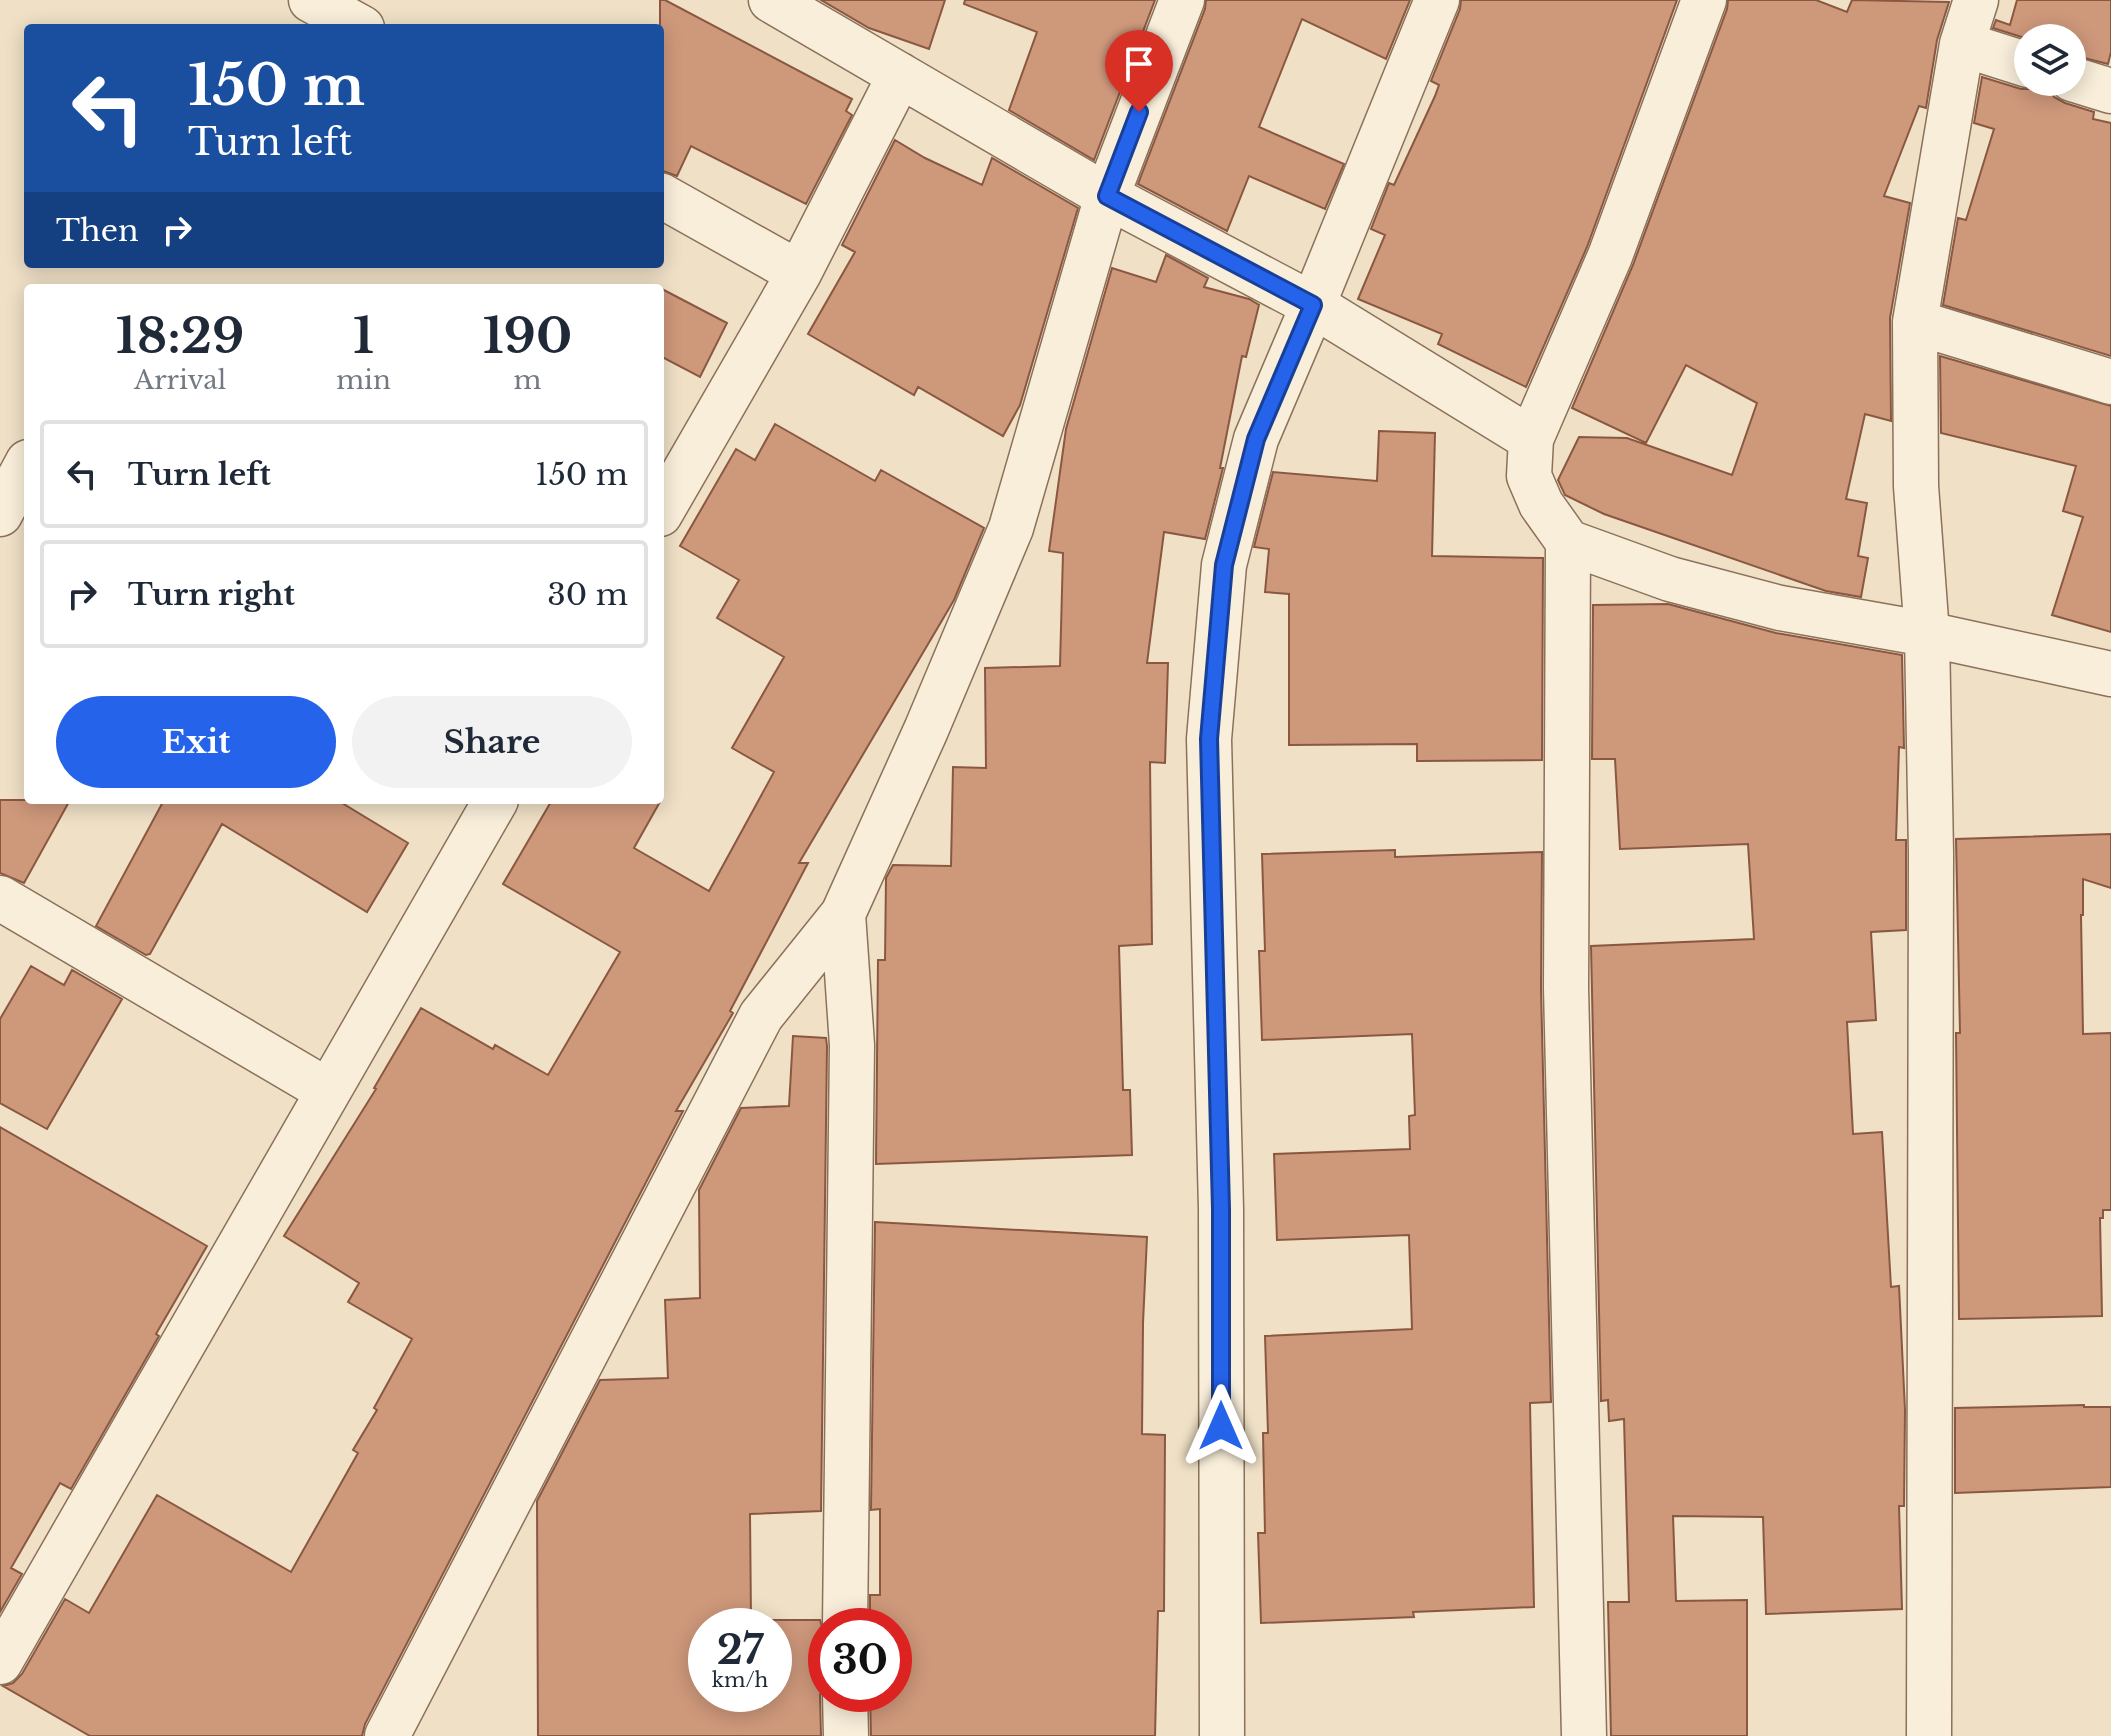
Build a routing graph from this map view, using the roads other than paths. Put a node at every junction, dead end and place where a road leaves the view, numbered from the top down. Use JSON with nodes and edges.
{"nodes":[{"id":1,"x":311,"y":0,"type":"edge"},
{"id":2,"x":771,"y":0,"type":"edge"},
{"id":3,"x":1182,"y":0,"type":"edge"},
{"id":4,"x":1437,"y":0,"type":"edge"},
{"id":5,"x":1704,"y":0,"type":"edge"},
{"id":6,"x":1976,"y":0,"type":"edge"},
{"id":7,"x":355,"y":24,"type":"edge"},
{"id":8,"x":1962,"y":44,"type":"junction"},
{"id":9,"x":2014,"y":61,"type":"edge"},
{"id":10,"x":900,"y":75,"type":"junction"},
{"id":11,"x":2086,"y":83,"type":"edge"},
{"id":12,"x":2111,"y":91,"type":"edge"},
{"id":13,"x":1107,"y":196,"type":"junction"},
{"id":14,"x":664,"y":197,"type":"edge"},
{"id":15,"x":799,"y":273,"type":"junction"},
{"id":16,"x":1313,"y":305,"type":"junction"},
{"id":17,"x":1915,"y":322,"type":"junction"},
{"id":18,"x":2111,"y":382,"type":"edge"},
{"id":19,"x":1531,"y":439,"type":"junction"},
{"id":20,"x":24,"y":469,"type":"edge"},
{"id":21,"x":664,"y":507,"type":"edge"},
{"id":22,"x":0,"y":514,"type":"edge"},
{"id":23,"x":1568,"y":542,"type":"junction"},
{"id":24,"x":1927,"y":634,"type":"junction"},
{"id":25,"x":2111,"y":674,"type":"edge"},
{"id":26,"x":494,"y":804,"type":"edge"},
{"id":27,"x":0,"y":898,"type":"edge"},
{"id":28,"x":843,"y":914,"type":"junction"},
{"id":29,"x":328,"y":1091,"type":"junction"},
{"id":30,"x":845,"y":1608,"type":"edge"},
{"id":31,"x":0,"y":1662,"type":"edge"},
{"id":32,"x":845,"y":1712,"type":"edge"},
{"id":33,"x":387,"y":1736,"type":"edge"},
{"id":34,"x":846,"y":1736,"type":"edge"},
{"id":35,"x":1222,"y":1736,"type":"edge"},
{"id":36,"x":1584,"y":1736,"type":"edge"},
{"id":37,"x":1929,"y":1736,"type":"edge"}],
"edges":[{"from":1,"to":7,"type":"street"},
{"from":2,"to":10,"type":"street"},
{"from":3,"to":13,"type":"street"},
{"from":4,"to":16,"type":"street"},
{"from":5,"to":19,"type":"street"},
{"from":6,"to":8,"type":"street"},
{"from":8,"to":9,"type":"street"},
{"from":8,"to":17,"type":"street"},
{"from":10,"to":13,"type":"street"},
{"from":10,"to":15,"type":"street"},
{"from":11,"to":12,"type":"street"},
{"from":13,"to":16,"type":"street"},
{"from":13,"to":28,"type":"street"},
{"from":14,"to":15,"type":"street"},
{"from":15,"to":21,"type":"street"},
{"from":16,"to":19,"type":"street"},
{"from":16,"to":35,"type":"street"},
{"from":17,"to":18,"type":"street"},
{"from":17,"to":24,"type":"street"},
{"from":19,"to":23,"type":"street"},
{"from":20,"to":22,"type":"street"},
{"from":23,"to":24,"type":"street"},
{"from":23,"to":36,"type":"street"},
{"from":24,"to":25,"type":"street"},
{"from":24,"to":37,"type":"street"},
{"from":26,"to":29,"type":"street"},
{"from":27,"to":29,"type":"street"},
{"from":28,"to":30,"type":"street"},
{"from":28,"to":33,"type":"street"},
{"from":29,"to":31,"type":"street"},
{"from":32,"to":34,"type":"street"}]}
